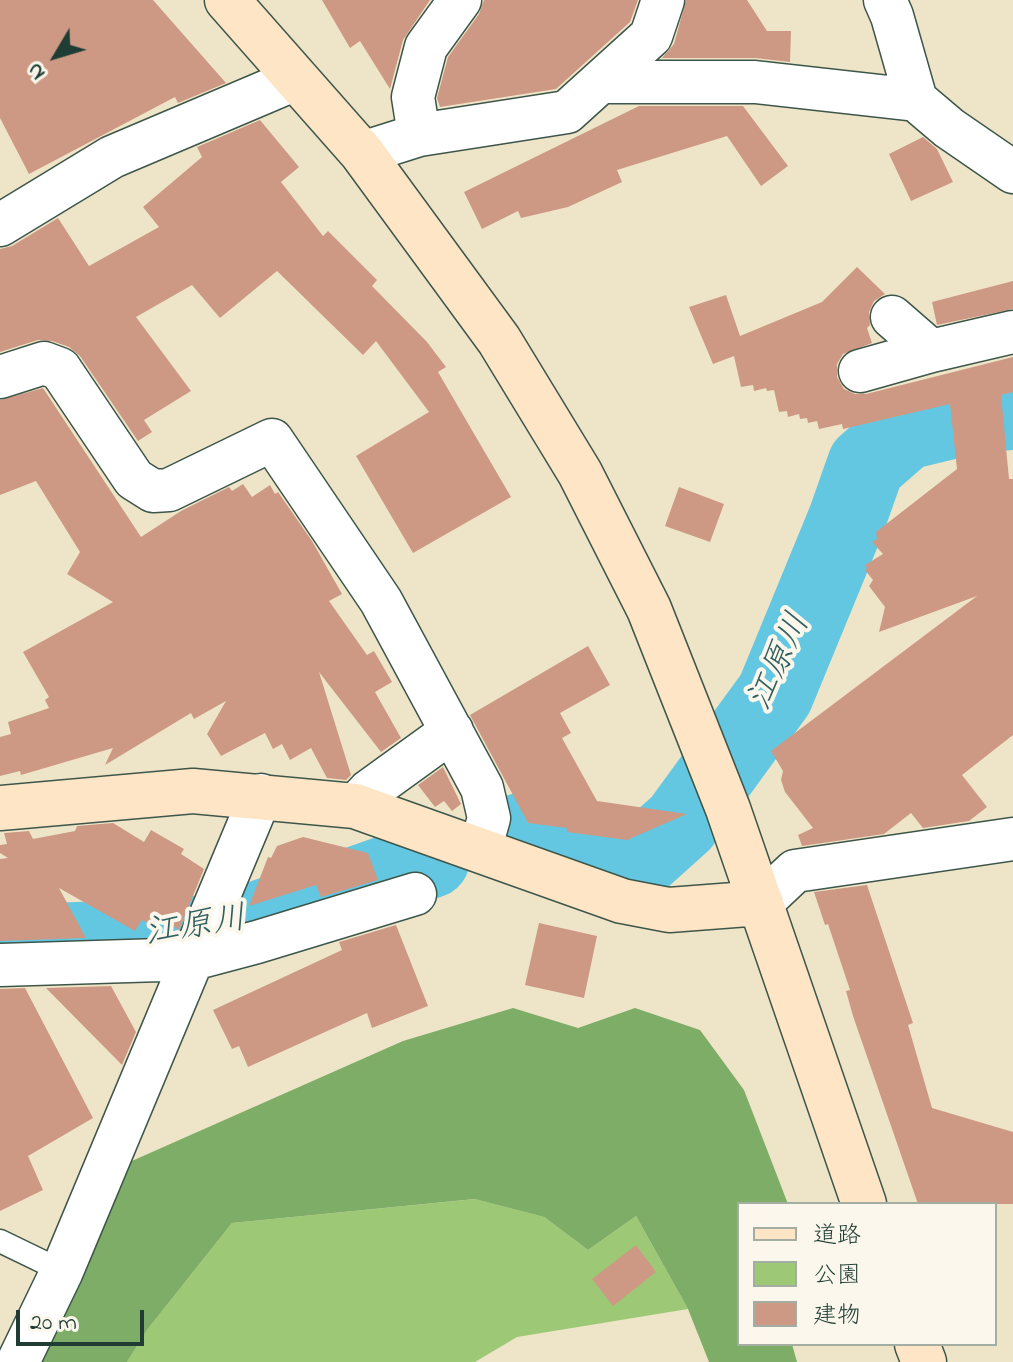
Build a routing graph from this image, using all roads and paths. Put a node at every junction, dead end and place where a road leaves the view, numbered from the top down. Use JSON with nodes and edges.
{"nodes":[{"id":1,"x":227,"y":0,"type":"edge"},
{"id":2,"x":460,"y":0,"type":"edge"},
{"id":3,"x":663,"y":0,"type":"edge"},
{"id":4,"x":885,"y":0,"type":"edge"},
{"id":5,"x":296,"y":79,"type":"junction"},
{"id":6,"x":602,"y":82,"type":"junction"},
{"id":7,"x":916,"y":100,"type":"junction"},
{"id":8,"x":419,"y":135,"type":"junction"},
{"id":9,"x":362,"y":153,"type":"junction"},
{"id":10,"x":1013,"y":172,"type":"edge"},
{"id":11,"x":2,"y":219,"type":"edge"},
{"id":12,"x":892,"y":317,"type":"dead end"},
{"id":13,"x":1013,"y":332,"type":"edge"},
{"id":14,"x":931,"y":351,"type":"junction"},
{"id":15,"x":860,"y":371,"type":"dead end"},
{"id":16,"x":0,"y":377,"type":"edge"},
{"id":17,"x":452,"y":731,"type":"junction"},
{"id":18,"x":261,"y":795,"type":"junction"},
{"id":19,"x":355,"y":806,"type":"junction"},
{"id":20,"x":0,"y":808,"type":"edge"},
{"id":21,"x":1013,"y":839,"type":"edge"},
{"id":22,"x":480,"y":850,"type":"junction"},
{"id":23,"x":415,"y":894,"type":"dead end"},
{"id":24,"x":761,"y":903,"type":"junction"},
{"id":25,"x":200,"y":942,"type":"junction"},
{"id":26,"x":0,"y":965,"type":"edge"},
{"id":27,"x":863,"y":1202,"type":"edge"},
{"id":28,"x":0,"y":1241,"type":"edge"},
{"id":29,"x":62,"y":1271,"type":"junction"},
{"id":30,"x":18,"y":1362,"type":"edge"}],
"edges":[{"from":1,"to":5,"type":"street"},
{"from":2,"to":8,"type":"street"},
{"from":3,"to":6,"type":"street"},
{"from":4,"to":7,"type":"street"},
{"from":5,"to":9,"type":"street"},
{"from":5,"to":11,"type":"street"},
{"from":6,"to":7,"type":"street"},
{"from":6,"to":8,"type":"street"},
{"from":7,"to":10,"type":"street"},
{"from":8,"to":9,"type":"street"},
{"from":9,"to":24,"type":"street"},
{"from":12,"to":14,"type":"street"},
{"from":13,"to":14,"type":"street"},
{"from":14,"to":15,"type":"street"},
{"from":16,"to":17,"type":"street"},
{"from":17,"to":19,"type":"street"},
{"from":17,"to":22,"type":"street"},
{"from":18,"to":19,"type":"street"},
{"from":18,"to":20,"type":"street"},
{"from":18,"to":25,"type":"street"},
{"from":19,"to":22,"type":"street"},
{"from":21,"to":24,"type":"street"},
{"from":22,"to":24,"type":"street"},
{"from":23,"to":25,"type":"street"},
{"from":24,"to":27,"type":"street"},
{"from":25,"to":26,"type":"street"},
{"from":25,"to":29,"type":"street"},
{"from":28,"to":29,"type":"lane"},
{"from":29,"to":30,"type":"street"}]}
